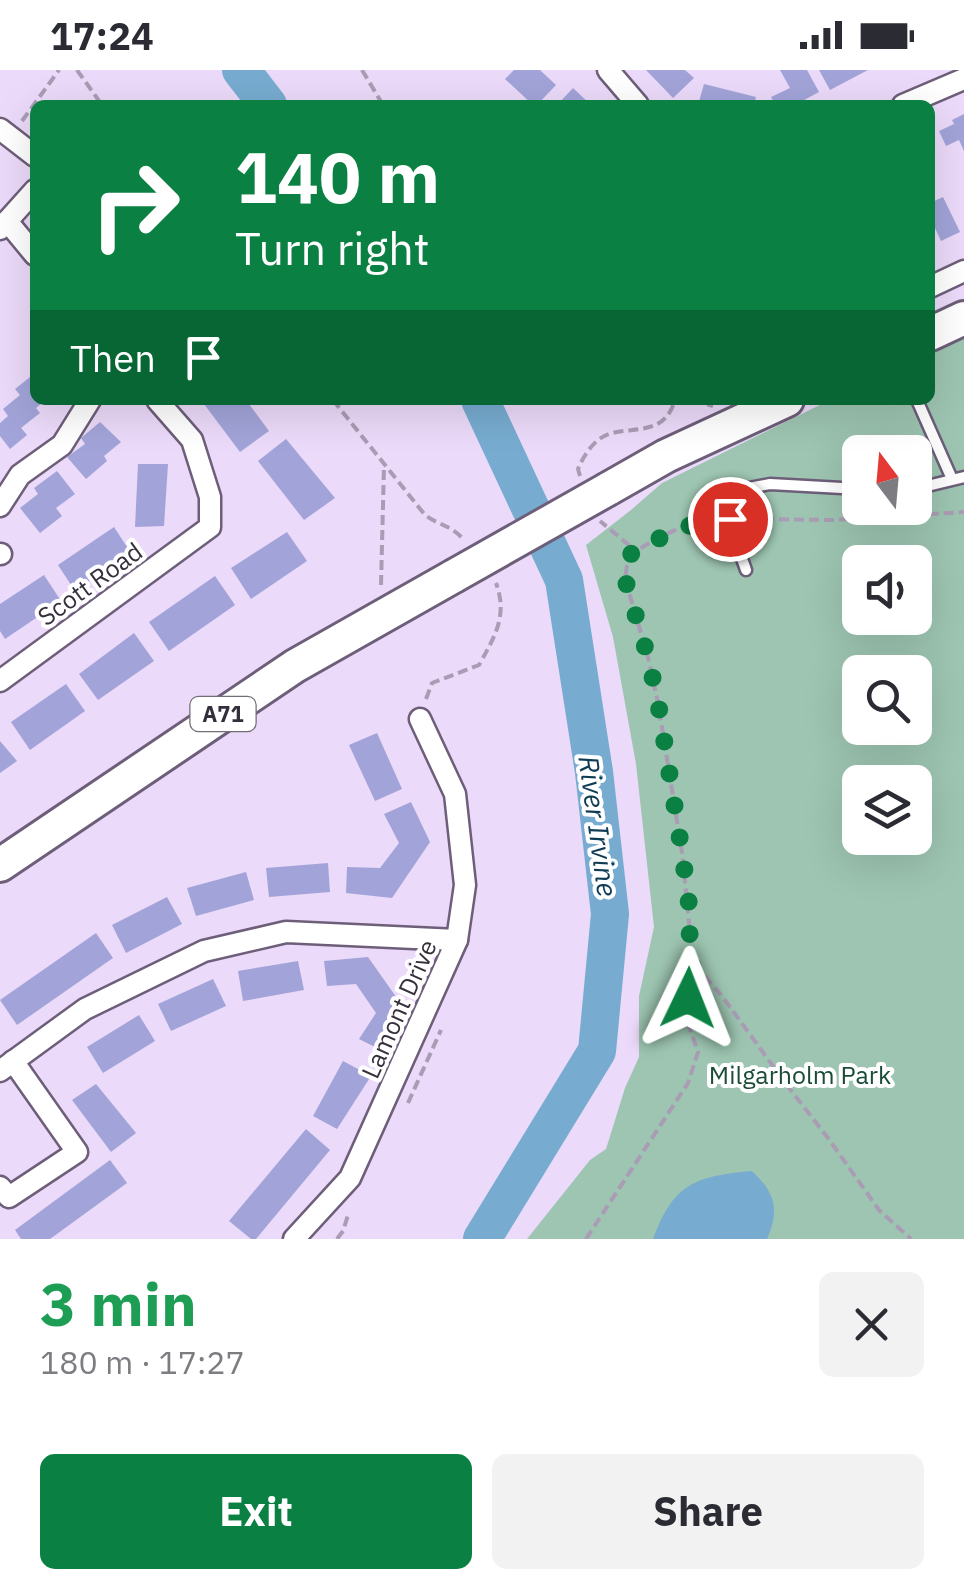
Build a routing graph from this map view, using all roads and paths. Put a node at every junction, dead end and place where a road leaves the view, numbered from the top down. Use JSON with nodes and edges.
{"nodes":[{"id":1,"x":59,"y":70,"type":"edge"},
{"id":2,"x":77,"y":70,"type":"edge"},
{"id":3,"x":362,"y":70,"type":"edge"},
{"id":4,"x":608,"y":70,"type":"edge"},
{"id":5,"x":964,"y":78,"type":"edge"},
{"id":6,"x":34,"y":100,"type":"edge"},
{"id":7,"x":98,"y":100,"type":"edge"},
{"id":8,"x":381,"y":100,"type":"edge"},
{"id":9,"x":634,"y":100,"type":"edge"},
{"id":10,"x":914,"y":100,"type":"edge"},
{"id":11,"x":30,"y":104,"type":"edge"},
{"id":12,"x":6,"y":133,"type":"edge"},
{"id":13,"x":30,"y":152,"type":"edge"},
{"id":14,"x":30,"y":195,"type":"edge"},
{"id":15,"x":3,"y":225,"type":"edge"},
{"id":16,"x":30,"y":250,"type":"edge"},
{"id":17,"x":964,"y":271,"type":"edge"},
{"id":18,"x":935,"y":285,"type":"edge"},
{"id":19,"x":964,"y":318,"type":"edge"},
{"id":20,"x":935,"y":332,"type":"edge"},
{"id":21,"x":87,"y":405,"type":"edge"},
{"id":22,"x":162,"y":405,"type":"edge"},
{"id":23,"x":674,"y":405,"type":"edge"},
{"id":24,"x":776,"y":405,"type":"edge"},
{"id":25,"x":920,"y":405,"type":"edge"},
{"id":26,"x":384,"y":465,"type":"dead end"},
{"id":27,"x":958,"y":478,"type":"edge"},
{"id":28,"x":932,"y":485,"type":"edge"},
{"id":29,"x":842,"y":488,"type":"edge"},
{"id":30,"x":595,"y":495,"type":"junction"},
{"id":31,"x":0,"y":506,"type":"edge"},
{"id":32,"x":964,"y":512,"type":"edge"},
{"id":33,"x":732,"y":519,"type":"junction"},
{"id":34,"x":628,"y":556,"type":"junction"},
{"id":35,"x":746,"y":570,"type":"dead end"},
{"id":36,"x":380,"y":618,"type":"junction"},
{"id":37,"x":0,"y":680,"type":"edge"},
{"id":38,"x":420,"y":718,"type":"dead end"},
{"id":39,"x":0,"y":864,"type":"edge"},
{"id":40,"x":457,"y":940,"type":"junction"},
{"id":41,"x":693,"y":963,"type":"junction"},
{"id":42,"x":6,"y":1066,"type":"edge"},
{"id":43,"x":0,"y":1186,"type":"edge"},
{"id":44,"x":294,"y":1239,"type":"edge"},
{"id":45,"x":586,"y":1239,"type":"edge"},
{"id":46,"x":911,"y":1239,"type":"edge"}],
"edges":[{"from":1,"to":6,"type":"path"},
{"from":2,"to":7,"type":"path"},
{"from":3,"to":8,"type":"path"},
{"from":4,"to":9,"type":"street"},
{"from":5,"to":10,"type":"street"},
{"from":11,"to":12,"type":"path"},
{"from":12,"to":13,"type":"street"},
{"from":14,"to":15,"type":"street"},
{"from":15,"to":16,"type":"street"},
{"from":17,"to":18,"type":"street"},
{"from":19,"to":20,"type":"main road"},
{"from":21,"to":31,"type":"street"},
{"from":22,"to":37,"type":"street","name":"Scott Road"},
{"from":23,"to":30,"type":"path"},
{"from":24,"to":30,"type":"main road","number":"A71"},
{"from":25,"to":27,"type":"lane"},
{"from":26,"to":36,"type":"path"},
{"from":27,"to":28,"type":"lane"},
{"from":29,"to":33,"type":"lane"},
{"from":30,"to":34,"type":"path"},
{"from":30,"to":36,"type":"main road","number":"A71","bridge":true},
{"from":32,"to":33,"type":"path"},
{"from":33,"to":34,"type":"path"},
{"from":33,"to":35,"type":"lane"},
{"from":34,"to":41,"type":"path"},
{"from":36,"to":39,"type":"main road","number":"A71"},
{"from":38,"to":40,"type":"street","name":"Lamont Drive"},
{"from":40,"to":42,"type":"street"},
{"from":40,"to":44,"type":"street","name":"Lamont Drive"},
{"from":41,"to":45,"type":"path"},
{"from":41,"to":46,"type":"path"},
{"from":42,"to":43,"type":"street"}]}
